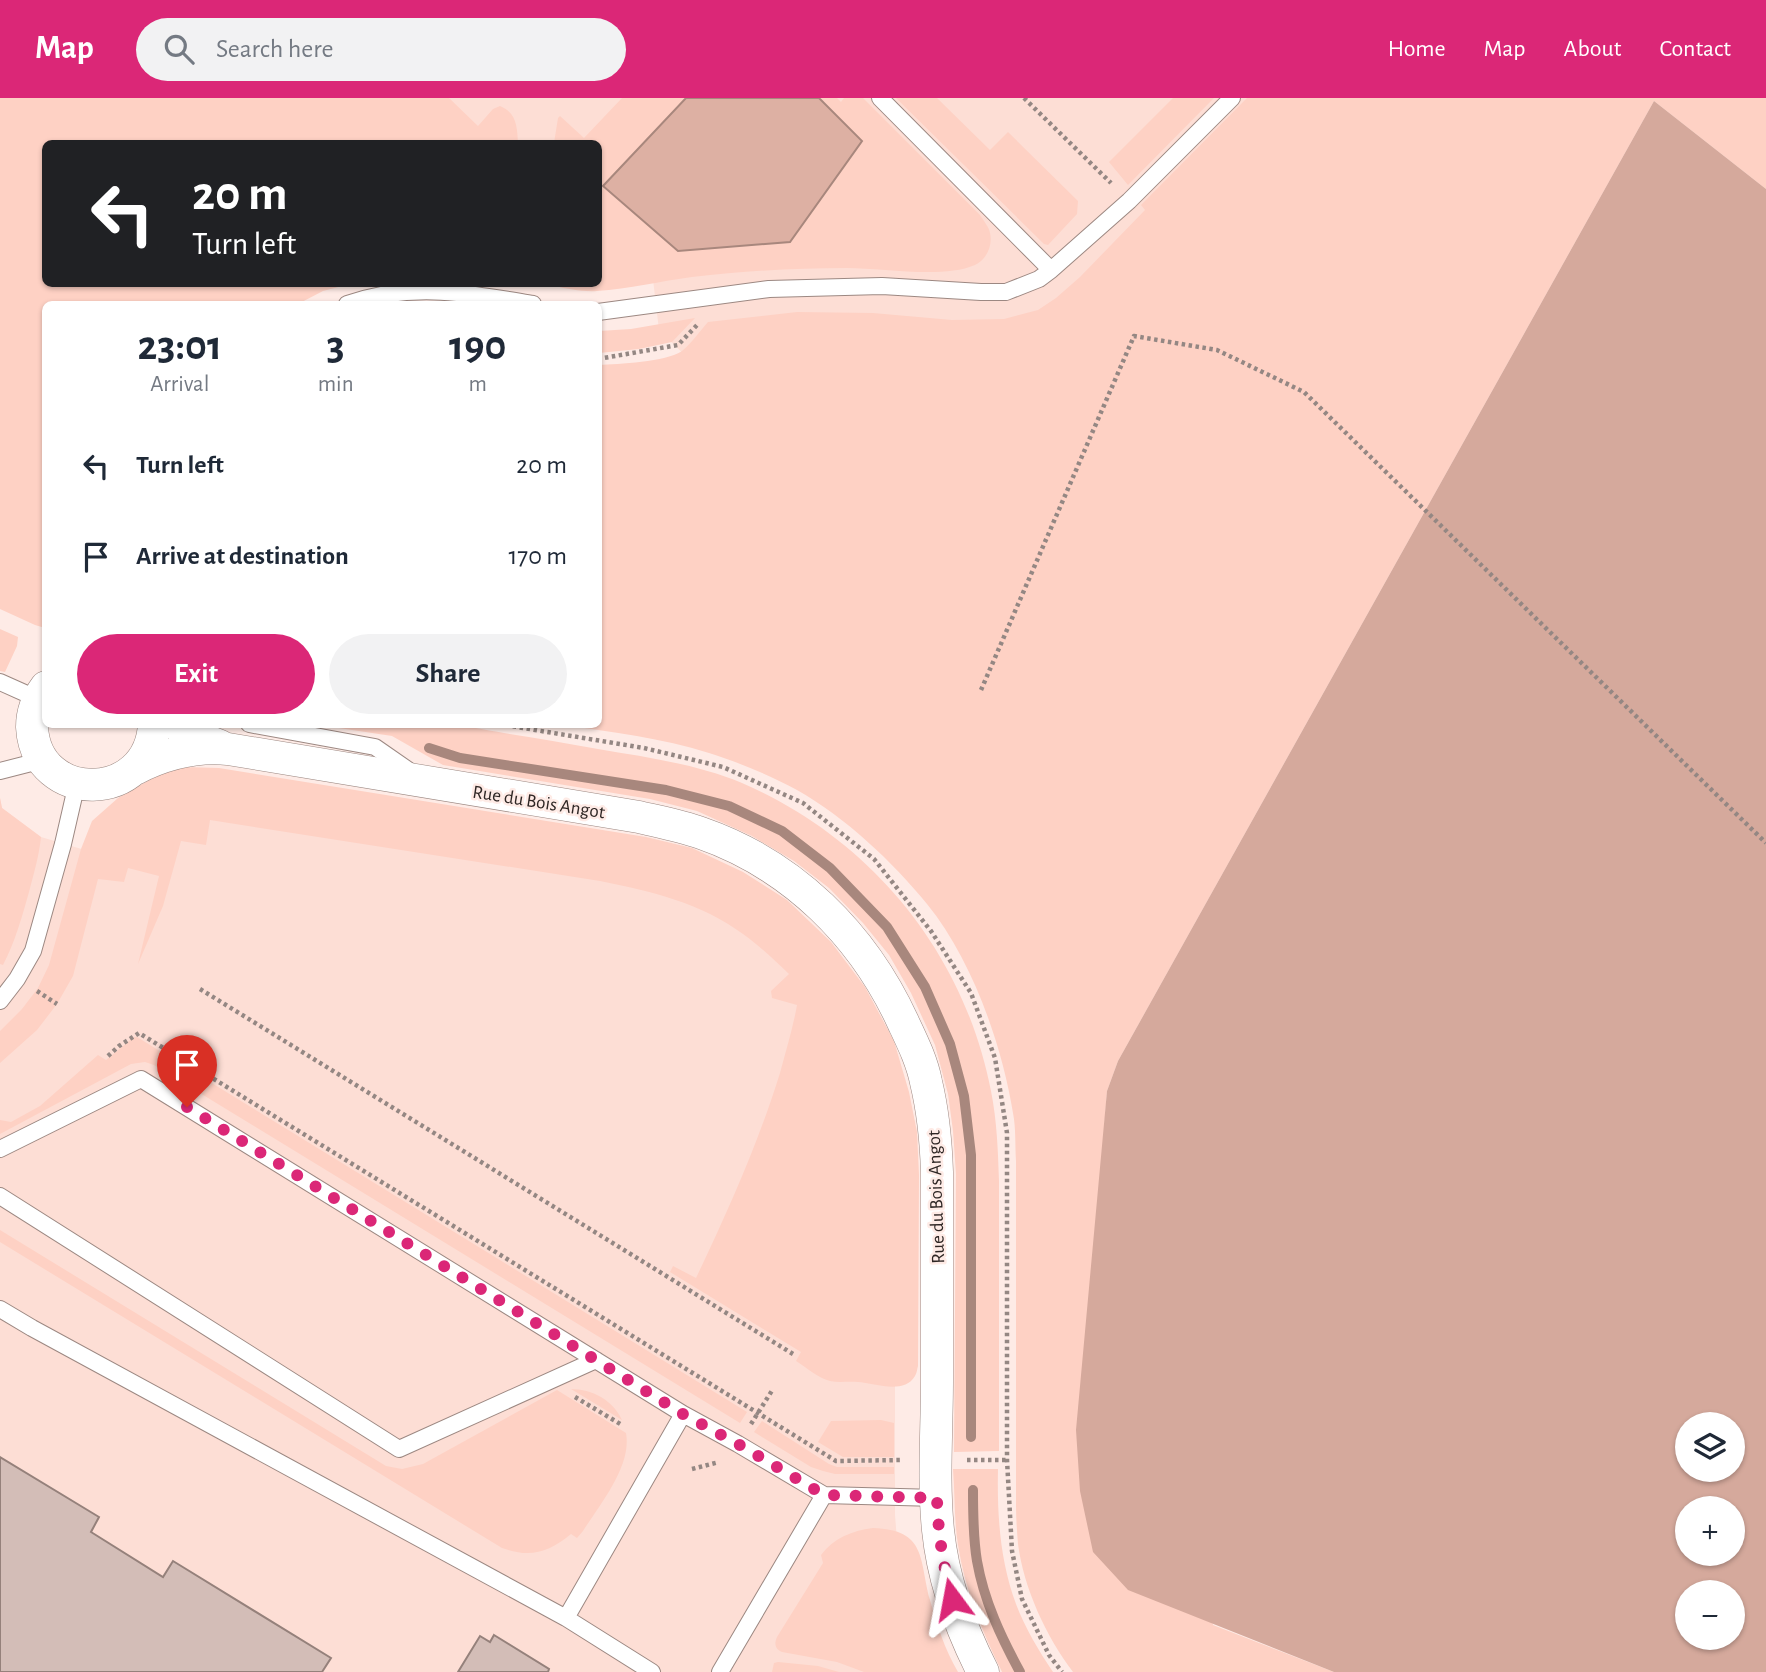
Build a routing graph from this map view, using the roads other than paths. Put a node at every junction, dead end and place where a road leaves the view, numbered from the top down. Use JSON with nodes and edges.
{"nodes":[{"id":1,"x":880,"y":98,"type":"edge"},
{"id":2,"x":1232,"y":98,"type":"edge"},
{"id":3,"x":1051,"y":270,"type":"junction"},
{"id":4,"x":358,"y":301,"type":"edge"},
{"id":5,"x":515,"y":301,"type":"edge"},
{"id":6,"x":602,"y":311,"type":"edge"},
{"id":7,"x":0,"y":682,"type":"edge"},
{"id":8,"x":42,"y":693,"type":"edge"},
{"id":9,"x":154,"y":728,"type":"edge"},
{"id":10,"x":183,"y":728,"type":"edge"},
{"id":11,"x":270,"y":728,"type":"edge"},
{"id":12,"x":228,"y":749,"type":"junction"},
{"id":13,"x":43,"y":760,"type":"junction"},
{"id":14,"x":135,"y":769,"type":"junction"},
{"id":15,"x":0,"y":771,"type":"edge"},
{"id":16,"x":426,"y":782,"type":"junction"},
{"id":17,"x":76,"y":783,"type":"junction"},
{"id":18,"x":0,"y":1002,"type":"edge"},
{"id":19,"x":0,"y":1149,"type":"edge"},
{"id":20,"x":0,"y":1196,"type":"edge"},
{"id":21,"x":0,"y":1309,"type":"edge"},
{"id":22,"x":596,"y":1360,"type":"junction"},
{"id":23,"x":683,"y":1414,"type":"junction"},
{"id":24,"x":824,"y":1495,"type":"junction"},
{"id":25,"x":937,"y":1498,"type":"junction"},
{"id":26,"x":566,"y":1618,"type":"junction"},
{"id":27,"x":652,"y":1672,"type":"edge"},
{"id":28,"x":719,"y":1672,"type":"edge"},
{"id":29,"x":983,"y":1672,"type":"edge"}],
"edges":[{"from":1,"to":3,"type":"lane"},
{"from":2,"to":3,"type":"lane"},
{"from":3,"to":6,"type":"lane"},
{"from":4,"to":5,"type":"lane"},
{"from":7,"to":8,"type":"lane"},
{"from":8,"to":13,"type":"street"},
{"from":9,"to":14,"type":"street"},
{"from":10,"to":12,"type":"street","name":"Rue du Bois Angot"},
{"from":11,"to":16,"type":"lane"},
{"from":12,"to":14,"type":"street","name":"Rue du Bois Angot"},
{"from":12,"to":16,"type":"street","name":"Rue du Bois Angot"},
{"from":13,"to":15,"type":"lane"},
{"from":13,"to":17,"type":"street"},
{"from":14,"to":17,"type":"street","name":"Rue du Bois Angot"},
{"from":16,"to":25,"type":"street","name":"Rue du Bois Angot"},
{"from":17,"to":18,"type":"lane"},
{"from":19,"to":22,"type":"lane"},
{"from":20,"to":22,"type":"lane"},
{"from":21,"to":26,"type":"lane"},
{"from":22,"to":23,"type":"lane"},
{"from":23,"to":24,"type":"lane"},
{"from":23,"to":26,"type":"lane"},
{"from":24,"to":25,"type":"lane"},
{"from":24,"to":28,"type":"lane"},
{"from":25,"to":29,"type":"street","name":"Rue du Bois Angot"},
{"from":26,"to":27,"type":"lane"}]}
